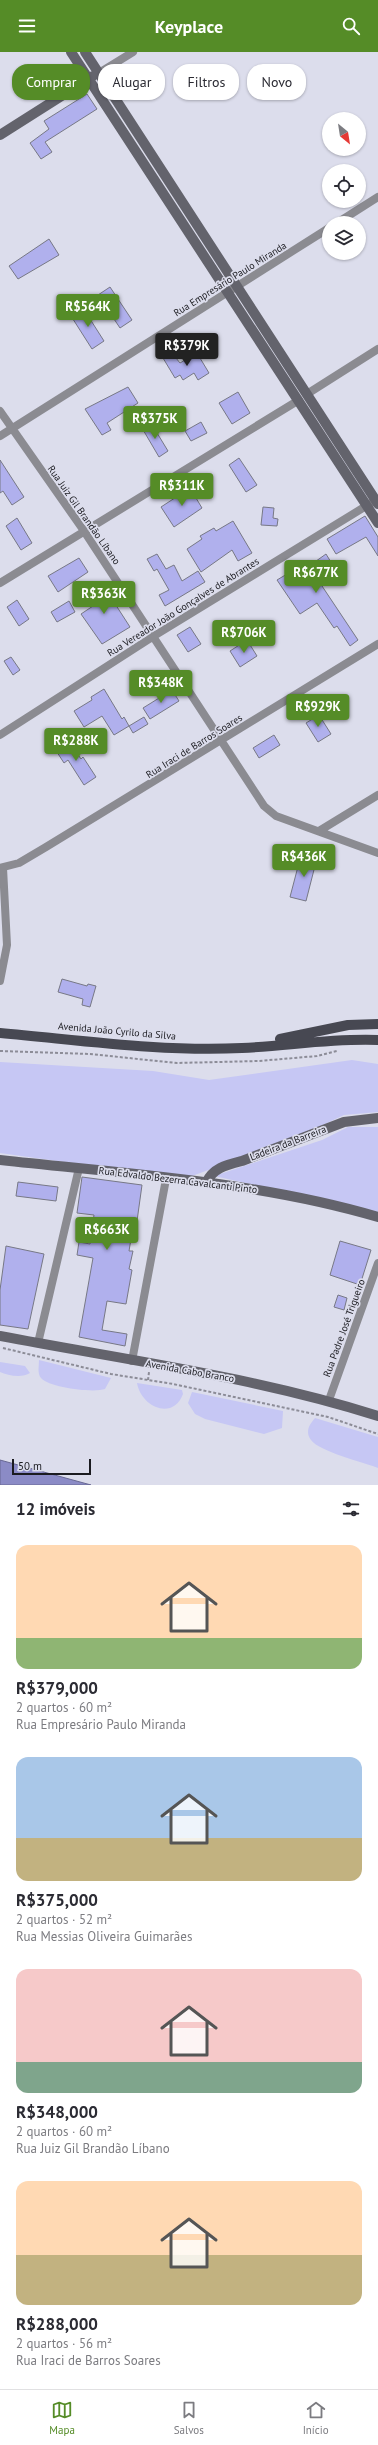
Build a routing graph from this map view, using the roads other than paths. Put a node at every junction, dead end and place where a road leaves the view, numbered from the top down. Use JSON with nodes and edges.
{"nodes":[{"id":1,"x":71,"y":52,"type":"edge"},
{"id":2,"x":86,"y":52,"type":"edge"},
{"id":3,"x":133,"y":52,"type":"edge"},
{"id":4,"x":79,"y":64,"type":"edge"},
{"id":5,"x":114,"y":64,"type":"edge"},
{"id":6,"x":98,"y":71,"type":"edge"},
{"id":7,"x":90,"y":81,"type":"edge"},
{"id":8,"x":56,"y":100,"type":"edge"},
{"id":9,"x":117,"y":100,"type":"edge"},
{"id":10,"x":0,"y":135,"type":"edge"},
{"id":11,"x":378,"y":197,"type":"edge"},
{"id":12,"x":348,"y":216,"type":"edge"},
{"id":13,"x":322,"y":232,"type":"edge"},
{"id":14,"x":238,"y":285,"type":"junction"},
{"id":15,"x":227,"y":292,"type":"junction"},
{"id":16,"x":378,"y":349,"type":"edge"},
{"id":17,"x":303,"y":397,"type":"junction"},
{"id":18,"x":0,"y":412,"type":"edge"},
{"id":19,"x":12,"y":429,"type":"junction"},
{"id":20,"x":0,"y":436,"type":"edge"},
{"id":21,"x":377,"y":501,"type":"edge"},
{"id":22,"x":367,"y":506,"type":"junction"},
{"id":23,"x":378,"y":523,"type":"edge"},
{"id":24,"x":84,"y":531,"type":"junction"},
{"id":25,"x":0,"y":583,"type":"edge"},
{"id":26,"x":154,"y":636,"type":"junction"},
{"id":27,"x":378,"y":644,"type":"edge"},
{"id":28,"x":0,"y":735,"type":"edge"},
{"id":29,"x":222,"y":740,"type":"junction"},
{"id":30,"x":378,"y":795,"type":"edge"},
{"id":31,"x":319,"y":831,"type":"junction"},
{"id":32,"x":378,"y":853,"type":"edge"},
{"id":33,"x":2,"y":868,"type":"edge"},
{"id":34,"x":0,"y":981,"type":"edge"},
{"id":35,"x":378,"y":1024,"type":"edge"},
{"id":36,"x":0,"y":1033,"type":"edge"},
{"id":37,"x":378,"y":1040,"type":"edge"},
{"id":38,"x":231,"y":1048,"type":"junction"},
{"id":39,"x":378,"y":1118,"type":"edge"},
{"id":40,"x":0,"y":1160,"type":"edge"},
{"id":41,"x":79,"y":1168,"type":"junction"},
{"id":42,"x":166,"y":1179,"type":"junction"},
{"id":43,"x":206,"y":1183,"type":"junction"},
{"id":44,"x":378,"y":1217,"type":"edge"},
{"id":45,"x":378,"y":1263,"type":"edge"},
{"id":46,"x":0,"y":1336,"type":"edge"},
{"id":47,"x":38,"y":1343,"type":"junction"},
{"id":48,"x":132,"y":1361,"type":"junction"},
{"id":49,"x":329,"y":1400,"type":"junction"},
{"id":50,"x":378,"y":1416,"type":"edge"}],
"edges":[{"from":1,"to":4,"type":"main road"},
{"from":2,"to":6,"type":"main road"},
{"from":3,"to":5,"type":"street"},
{"from":7,"to":15,"type":"main road"},
{"from":8,"to":10,"type":"main road"},
{"from":9,"to":14,"type":"main road"},
{"from":11,"to":12,"type":"street"},
{"from":13,"to":14,"type":"street","name":"Rua Empresário Paulo Miranda"},
{"from":14,"to":15,"type":"street","name":"Rua Empresário Paulo Miranda"},
{"from":14,"to":17,"type":"main road"},
{"from":15,"to":17,"type":"main road"},
{"from":15,"to":19,"type":"street","name":"Rua Empresário Paulo Miranda"},
{"from":16,"to":17,"type":"street"},
{"from":17,"to":21,"type":"main road"},
{"from":17,"to":22,"type":"main road"},
{"from":17,"to":24,"type":"street"},
{"from":18,"to":19,"type":"street","name":"Rua Juiz Gil Brandão Líbano"},
{"from":19,"to":20,"type":"street","name":"Rua Empresário Paulo Miranda"},
{"from":19,"to":24,"type":"street","name":"Rua Juiz Gil Brandão Líbano"},
{"from":21,"to":22,"type":"street","name":"Rua Vereador João Gonçalves de Abrantes"},
{"from":22,"to":23,"type":"main road"},
{"from":22,"to":26,"type":"street","name":"Rua Vereador João Gonçalves de Abrantes"},
{"from":24,"to":25,"type":"street"},
{"from":24,"to":26,"type":"street","name":"Rua Juiz Gil Brandão Líbano"},
{"from":26,"to":28,"type":"street","name":"Rua Vereador João Gonçalves de Abrantes"},
{"from":26,"to":29,"type":"street","name":"Rua Juiz Gil Brandão Líbano"},
{"from":27,"to":29,"type":"street","name":"Rua Iraci de Barros Soares"},
{"from":29,"to":31,"type":"street","name":"Rua Juiz Gil Brandão Líbano"},
{"from":29,"to":33,"type":"street","name":"Rua Iraci de Barros Soares"},
{"from":30,"to":31,"type":"street"},
{"from":31,"to":32,"type":"street"},
{"from":33,"to":34,"type":"street"},
{"from":35,"to":38,"type":"main road","name":"Avenida João Cyrilo da Silva"},
{"from":36,"to":38,"type":"main road","name":"Avenida João Cyrilo da Silva"},
{"from":37,"to":38,"type":"main road","name":"Avenida João Cyrilo da Silva"},
{"from":39,"to":43,"type":"main road","name":"Ladeira da Barreira"},
{"from":40,"to":41,"type":"main road","name":"Rua Edvaldo Bezerra Cavalcanti Pinto"},
{"from":41,"to":42,"type":"main road","name":"Rua Edvaldo Bezerra Cavalcanti Pinto"},
{"from":41,"to":47,"type":"street"},
{"from":42,"to":43,"type":"main road","name":"Rua Edvaldo Bezerra Cavalcanti Pinto"},
{"from":42,"to":48,"type":"street"},
{"from":43,"to":44,"type":"main road","name":"Rua Edvaldo Bezerra Cavalcanti Pinto"},
{"from":45,"to":49,"type":"street","name":"Rua Padre José Trigueiro"},
{"from":46,"to":47,"type":"main road","name":"Avenida Cabo Branco"},
{"from":47,"to":48,"type":"main road","name":"Avenida Cabo Branco"},
{"from":48,"to":49,"type":"main road","name":"Avenida Cabo Branco"},
{"from":49,"to":50,"type":"main road","name":"Avenida Cabo Branco"}]}
